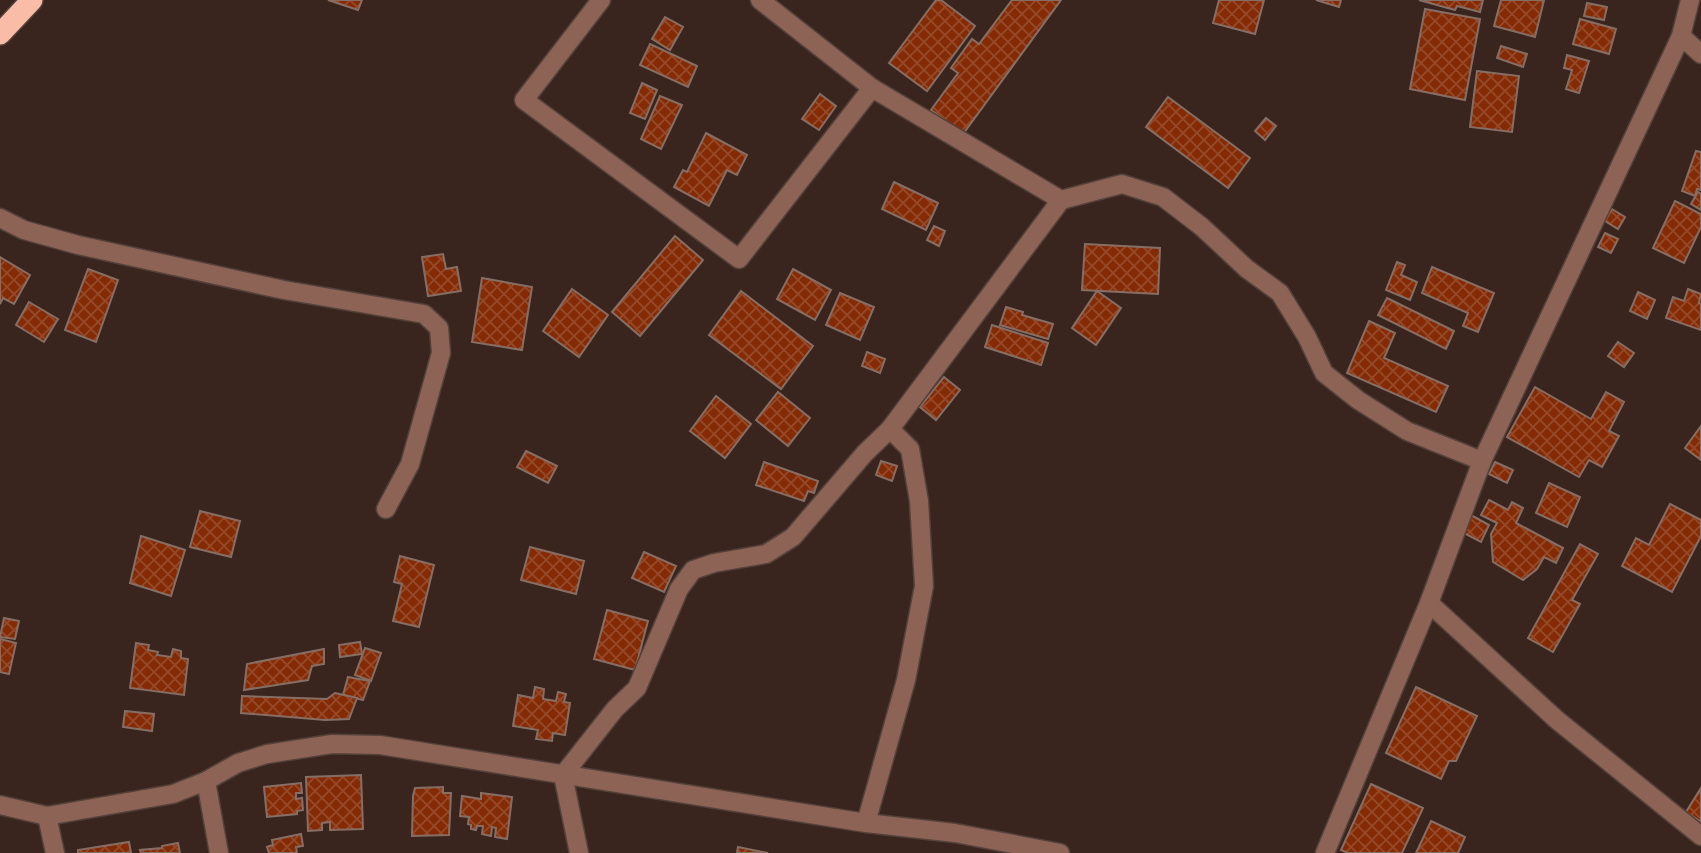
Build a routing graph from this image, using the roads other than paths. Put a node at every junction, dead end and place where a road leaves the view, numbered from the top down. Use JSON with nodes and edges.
{"nodes":[{"id":1,"x":32,"y":0,"type":"edge"},
{"id":2,"x":601,"y":0,"type":"edge"},
{"id":3,"x":760,"y":0,"type":"edge"},
{"id":4,"x":1690,"y":0,"type":"edge"},
{"id":5,"x":0,"y":34,"type":"edge"},
{"id":6,"x":1681,"y":36,"type":"junction"},
{"id":7,"x":1701,"y":54,"type":"edge"},
{"id":8,"x":872,"y":88,"type":"junction"},
{"id":9,"x":1061,"y":200,"type":"junction"},
{"id":10,"x":0,"y":218,"type":"edge"},
{"id":11,"x":890,"y":429,"type":"junction"},
{"id":12,"x":1482,"y":461,"type":"junction"},
{"id":13,"x":386,"y":509,"type":"dead end"},
{"id":14,"x":1429,"y":603,"type":"junction"},
{"id":15,"x":564,"y":775,"type":"junction"},
{"id":16,"x":206,"y":781,"type":"junction"},
{"id":17,"x":0,"y":805,"type":"edge"},
{"id":18,"x":47,"y":816,"type":"junction"},
{"id":19,"x":866,"y":823,"type":"junction"},
{"id":20,"x":1701,"y":836,"type":"edge"},
{"id":21,"x":55,"y":853,"type":"edge"},
{"id":22,"x":219,"y":853,"type":"edge"},
{"id":23,"x":579,"y":853,"type":"edge"},
{"id":24,"x":1060,"y":853,"type":"edge"},
{"id":25,"x":1325,"y":853,"type":"edge"}],
"edges":[{"from":1,"to":5,"type":"highway"},
{"from":2,"to":8,"type":"street"},
{"from":3,"to":8,"type":"street"},
{"from":4,"to":6,"type":"street"},
{"from":6,"to":7,"type":"street"},
{"from":6,"to":12,"type":"street"},
{"from":8,"to":9,"type":"street"},
{"from":9,"to":11,"type":"street"},
{"from":9,"to":12,"type":"street"},
{"from":10,"to":13,"type":"street"},
{"from":11,"to":15,"type":"street"},
{"from":11,"to":19,"type":"street"},
{"from":12,"to":14,"type":"street"},
{"from":14,"to":20,"type":"street"},
{"from":14,"to":25,"type":"street"},
{"from":15,"to":16,"type":"street"},
{"from":15,"to":19,"type":"street"},
{"from":15,"to":23,"type":"street"},
{"from":16,"to":18,"type":"street"},
{"from":16,"to":22,"type":"street"},
{"from":17,"to":18,"type":"street"},
{"from":18,"to":21,"type":"street"},
{"from":19,"to":24,"type":"street"}]}
